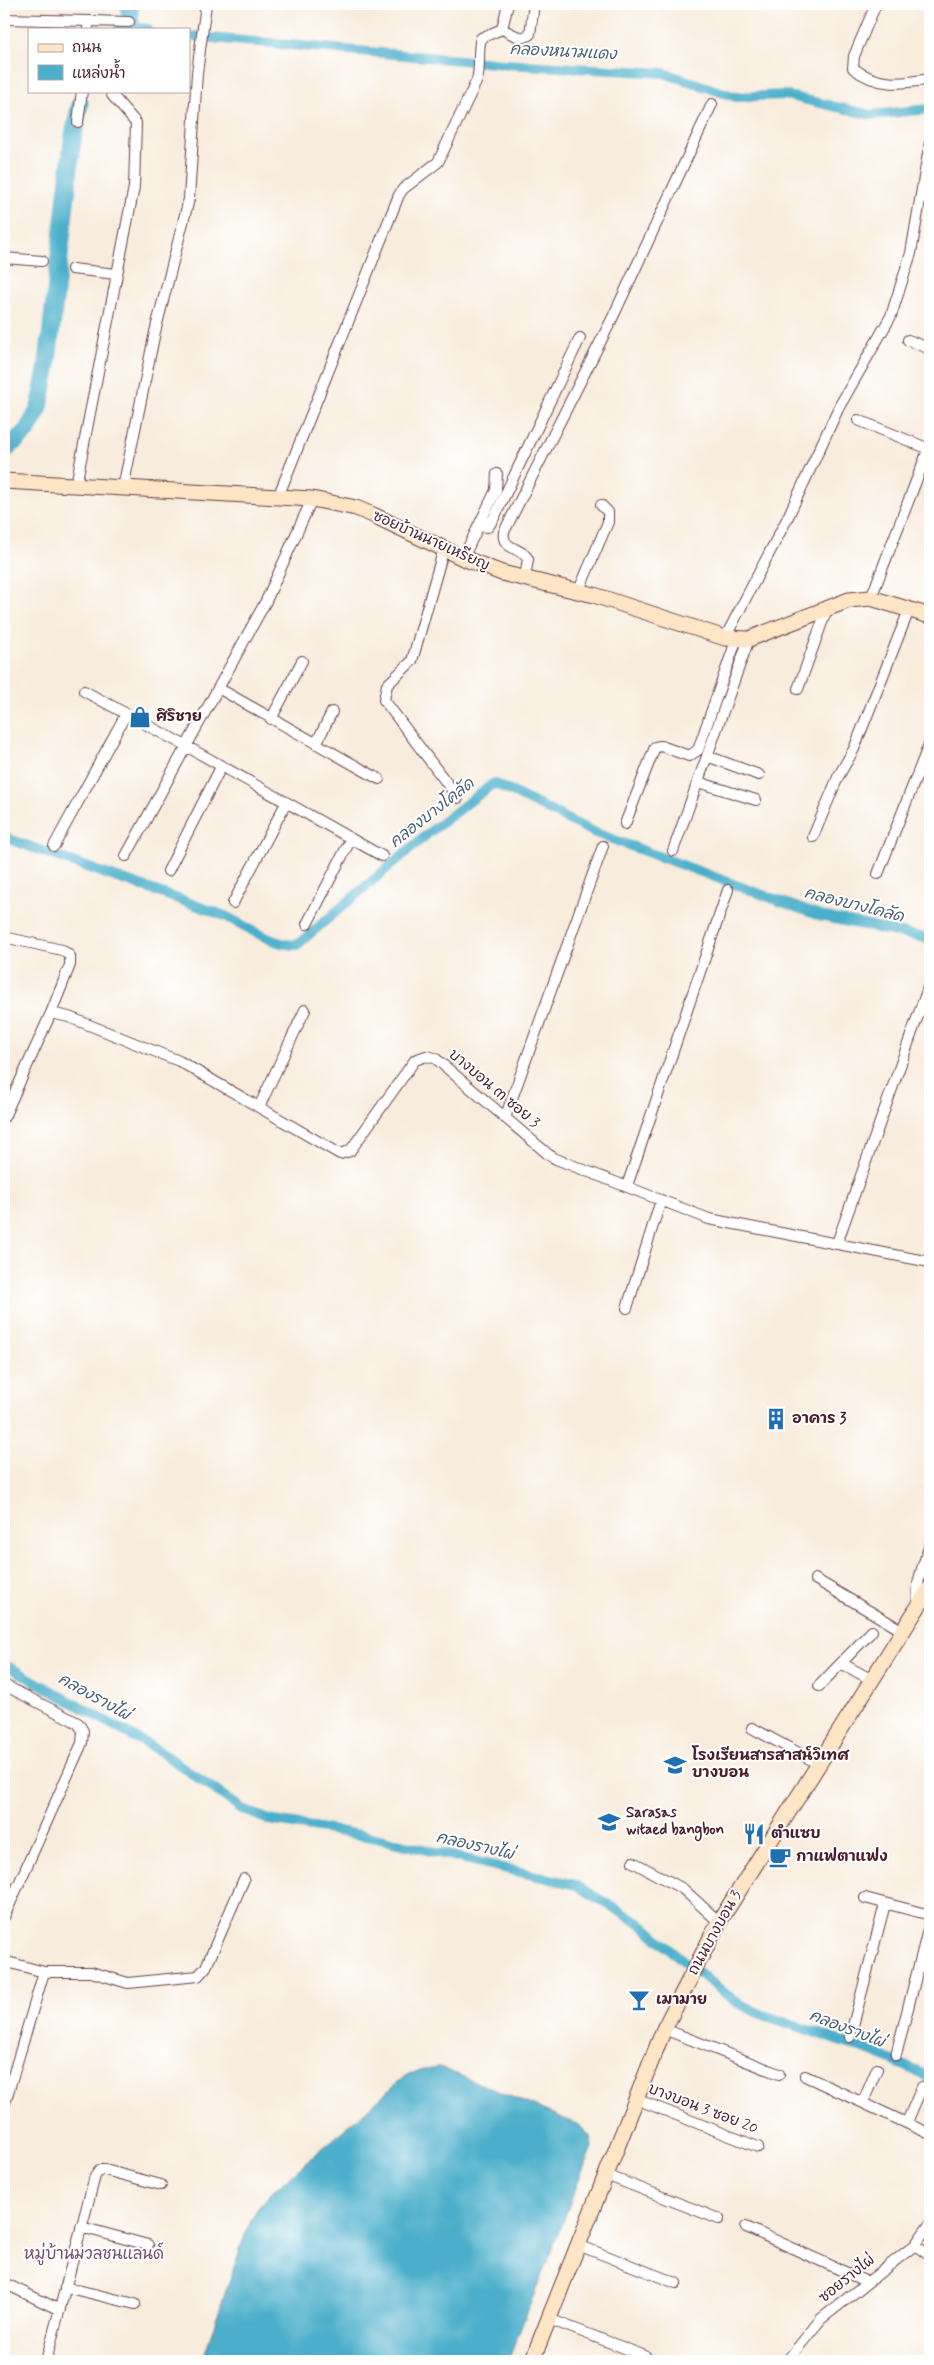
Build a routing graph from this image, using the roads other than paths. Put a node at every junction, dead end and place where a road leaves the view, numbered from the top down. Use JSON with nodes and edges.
{"nodes":[{"id":1,"x":206,"y":4,"type":"edge"},
{"id":2,"x":508,"y":4,"type":"edge"},
{"id":3,"x":534,"y":4,"type":"edge"},
{"id":4,"x":876,"y":4,"type":"edge"},
{"id":5,"x":4,"y":20,"type":"edge"},
{"id":6,"x":129,"y":22,"type":"dead end"},
{"id":7,"x":88,"y":24,"type":"edge"},
{"id":8,"x":502,"y":28,"type":"junction"},
{"id":9,"x":930,"y":79,"type":"edge"},
{"id":10,"x":82,"y":92,"type":"edge"},
{"id":11,"x":112,"y":95,"type":"dead end"},
{"id":12,"x":712,"y":104,"type":"dead end"},
{"id":13,"x":78,"y":122,"type":"dead end"},
{"id":14,"x":930,"y":142,"type":"edge"},
{"id":15,"x":4,"y":258,"type":"edge"},
{"id":16,"x":42,"y":261,"type":"dead end"},
{"id":17,"x":72,"y":269,"type":"dead end"},
{"id":18,"x":116,"y":274,"type":"junction"},
{"id":19,"x":580,"y":338,"type":"dead end"},
{"id":20,"x":908,"y":340,"type":"dead end"},
{"id":21,"x":930,"y":349,"type":"edge"},
{"id":22,"x":858,"y":420,"type":"dead end"},
{"id":23,"x":929,"y":447,"type":"edge"},
{"id":24,"x":497,"y":474,"type":"dead end"},
{"id":25,"x":4,"y":481,"type":"edge"},
{"id":26,"x":76,"y":485,"type":"junction"},
{"id":27,"x":123,"y":488,"type":"junction"},
{"id":28,"x":278,"y":497,"type":"junction"},
{"id":29,"x":312,"y":499,"type":"junction"},
{"id":30,"x":601,"y":505,"type":"dead end"},
{"id":31,"x":478,"y":526,"type":"junction"},
{"id":32,"x":444,"y":548,"type":"junction"},
{"id":33,"x":463,"y":558,"type":"junction"},
{"id":34,"x":525,"y":577,"type":"junction"},
{"id":35,"x":579,"y":590,"type":"junction"},
{"id":36,"x":871,"y":598,"type":"junction"},
{"id":37,"x":828,"y":606,"type":"junction"},
{"id":38,"x":909,"y":610,"type":"junction"},
{"id":39,"x":930,"y":616,"type":"edge"},
{"id":40,"x":737,"y":638,"type":"junction"},
{"id":41,"x":302,"y":661,"type":"dead end"},
{"id":42,"x":218,"y":688,"type":"junction"},
{"id":43,"x":798,"y":689,"type":"dead end"},
{"id":44,"x":84,"y":691,"type":"dead end"},
{"id":45,"x":332,"y":712,"type":"dead end"},
{"id":46,"x":126,"y":714,"type":"junction"},
{"id":47,"x":272,"y":719,"type":"junction"},
{"id":48,"x":930,"y":742,"type":"edge"},
{"id":49,"x":316,"y":744,"type":"junction"},
{"id":50,"x":186,"y":746,"type":"junction"},
{"id":51,"x":708,"y":756,"type":"junction"},
{"id":52,"x":221,"y":766,"type":"junction"},
{"id":53,"x":759,"y":775,"type":"dead end"},
{"id":54,"x":379,"y":779,"type":"dead end"},
{"id":55,"x":698,"y":782,"type":"junction"},
{"id":56,"x":458,"y":798,"type":"dead end"},
{"id":57,"x":756,"y":800,"type":"dead end"},
{"id":58,"x":286,"y":803,"type":"junction"},
{"id":59,"x":625,"y":824,"type":"dead end"},
{"id":60,"x":813,"y":837,"type":"dead end"},
{"id":61,"x":351,"y":839,"type":"junction"},
{"id":62,"x":54,"y":846,"type":"dead end"},
{"id":63,"x":603,"y":846,"type":"dead end"},
{"id":64,"x":673,"y":850,"type":"dead end"},
{"id":65,"x":126,"y":856,"type":"dead end"},
{"id":66,"x":382,"y":856,"type":"dead end"},
{"id":67,"x":168,"y":870,"type":"dead end"},
{"id":68,"x":878,"y":874,"type":"dead end"},
{"id":69,"x":728,"y":890,"type":"dead end"},
{"id":70,"x":233,"y":903,"type":"dead end"},
{"id":71,"x":308,"y":924,"type":"dead end"},
{"id":72,"x":4,"y":937,"type":"edge"},
{"id":73,"x":930,"y":982,"type":"edge"},
{"id":74,"x":306,"y":1010,"type":"dead end"},
{"id":75,"x":51,"y":1013,"type":"junction"},
{"id":76,"x":259,"y":1107,"type":"junction"},
{"id":77,"x":4,"y":1117,"type":"edge"},
{"id":78,"x":505,"y":1118,"type":"junction"},
{"id":79,"x":627,"y":1186,"type":"junction"},
{"id":80,"x":662,"y":1200,"type":"junction"},
{"id":81,"x":837,"y":1243,"type":"junction"},
{"id":82,"x":930,"y":1262,"type":"edge"},
{"id":83,"x":627,"y":1308,"type":"dead end"},
{"id":84,"x":930,"y":1544,"type":"edge"},
{"id":85,"x":815,"y":1578,"type":"dead end"},
{"id":86,"x":927,"y":1595,"type":"edge"},
{"id":87,"x":872,"y":1631,"type":"dead end"},
{"id":88,"x":903,"y":1631,"type":"junction"},
{"id":89,"x":841,"y":1663,"type":"junction"},
{"id":90,"x":872,"y":1680,"type":"junction"},
{"id":91,"x":4,"y":1685,"type":"edge"},
{"id":92,"x":819,"y":1686,"type":"dead end"},
{"id":93,"x":752,"y":1728,"type":"dead end"},
{"id":94,"x":818,"y":1764,"type":"junction"},
{"id":95,"x":633,"y":1862,"type":"dead end"},
{"id":96,"x":244,"y":1879,"type":"dead end"},
{"id":97,"x":865,"y":1898,"type":"dead end"},
{"id":98,"x":885,"y":1904,"type":"junction"},
{"id":99,"x":930,"y":1916,"type":"edge"},
{"id":100,"x":4,"y":1917,"type":"edge"},
{"id":101,"x":719,"y":1922,"type":"junction"},
{"id":102,"x":930,"y":1922,"type":"edge"},
{"id":103,"x":4,"y":1961,"type":"edge"},
{"id":104,"x":44,"y":1972,"type":"junction"},
{"id":105,"x":664,"y":2029,"type":"junction"},
{"id":106,"x":850,"y":2037,"type":"dead end"},
{"id":107,"x":896,"y":2055,"type":"dead end"},
{"id":108,"x":877,"y":2070,"type":"dead end"},
{"id":109,"x":779,"y":2074,"type":"dead end"},
{"id":110,"x":805,"y":2076,"type":"dead end"},
{"id":111,"x":922,"y":2087,"type":"dead end"},
{"id":112,"x":636,"y":2099,"type":"junction"},
{"id":113,"x":862,"y":2102,"type":"junction"},
{"id":114,"x":4,"y":2106,"type":"edge"},
{"id":115,"x":907,"y":2122,"type":"junction"},
{"id":116,"x":930,"y":2134,"type":"edge"},
{"id":117,"x":758,"y":2147,"type":"dead end"},
{"id":118,"x":606,"y":2175,"type":"junction"},
{"id":119,"x":161,"y":2185,"type":"dead end"},
{"id":120,"x":719,"y":2219,"type":"dead end"},
{"id":121,"x":930,"y":2224,"type":"edge"},
{"id":122,"x":81,"y":2227,"type":"junction"},
{"id":123,"x":746,"y":2227,"type":"dead end"},
{"id":124,"x":148,"y":2244,"type":"dead end"},
{"id":125,"x":578,"y":2245,"type":"junction"},
{"id":126,"x":915,"y":2245,"type":"junction"},
{"id":127,"x":930,"y":2256,"type":"edge"},
{"id":128,"x":867,"y":2282,"type":"junction"},
{"id":129,"x":4,"y":2283,"type":"edge"},
{"id":130,"x":676,"y":2283,"type":"dead end"},
{"id":131,"x":65,"y":2287,"type":"junction"},
{"id":132,"x":135,"y":2304,"type":"dead end"},
{"id":133,"x":60,"y":2310,"type":"junction"},
{"id":134,"x":549,"y":2319,"type":"junction"},
{"id":135,"x":46,"y":2361,"type":"edge"},
{"id":136,"x":532,"y":2361,"type":"edge"},
{"id":137,"x":650,"y":2361,"type":"edge"},
{"id":138,"x":786,"y":2361,"type":"edge"}],
"edges":[{"from":1,"to":27,"type":"street"},
{"from":2,"to":8,"type":"street"},
{"from":3,"to":8,"type":"street"},
{"from":4,"to":9,"type":"street"},
{"from":5,"to":7,"type":"street"},
{"from":6,"to":7,"type":"street"},
{"from":8,"to":28,"type":"street"},
{"from":10,"to":13,"type":"street"},
{"from":11,"to":18,"type":"street"},
{"from":12,"to":34,"type":"street"},
{"from":14,"to":40,"type":"street"},
{"from":15,"to":16,"type":"street"},
{"from":17,"to":18,"type":"street"},
{"from":18,"to":26,"type":"street"},
{"from":19,"to":31,"type":"street"},
{"from":20,"to":21,"type":"street"},
{"from":22,"to":23,"type":"street"},
{"from":23,"to":36,"type":"street"},
{"from":24,"to":31,"type":"street"},
{"from":25,"to":26,"type":"street","name":"ซอยบ้านนายเหรียญ"},
{"from":26,"to":27,"type":"street","name":"ซอยบ้านนายเหรียญ"},
{"from":27,"to":28,"type":"street","name":"ซอยบ้านนายเหรียญ"},
{"from":28,"to":29,"type":"street","name":"ซอยบ้านนายเหรียญ"},
{"from":29,"to":32,"type":"street","name":"ซอยบ้านนายเหรียญ"},
{"from":29,"to":42,"type":"street"},
{"from":30,"to":35,"type":"street"},
{"from":31,"to":33,"type":"street"},
{"from":32,"to":33,"type":"street","name":"ซอยบ้านนายเหรียญ"},
{"from":32,"to":56,"type":"street"},
{"from":33,"to":34,"type":"street","name":"ซอยบ้านนายเหรียญ"},
{"from":34,"to":35,"type":"street","name":"ซอยบ้านนายเหรียญ"},
{"from":35,"to":40,"type":"street","name":"ซอยบ้านนายเหรียญ"},
{"from":36,"to":37,"type":"street"},
{"from":36,"to":38,"type":"street"},
{"from":37,"to":40,"type":"street"},
{"from":37,"to":43,"type":"street"},
{"from":38,"to":39,"type":"street"},
{"from":38,"to":60,"type":"street"},
{"from":40,"to":51,"type":"street"},
{"from":40,"to":59,"type":"street"},
{"from":41,"to":47,"type":"street"},
{"from":42,"to":47,"type":"street"},
{"from":42,"to":50,"type":"street"},
{"from":44,"to":46,"type":"street"},
{"from":45,"to":49,"type":"street"},
{"from":46,"to":50,"type":"street"},
{"from":46,"to":62,"type":"street"},
{"from":47,"to":49,"type":"street"},
{"from":48,"to":68,"type":"street"},
{"from":49,"to":54,"type":"street"},
{"from":50,"to":52,"type":"street"},
{"from":50,"to":65,"type":"street"},
{"from":51,"to":53,"type":"street"},
{"from":51,"to":55,"type":"street"},
{"from":52,"to":58,"type":"street"},
{"from":52,"to":67,"type":"street"},
{"from":55,"to":57,"type":"street"},
{"from":55,"to":64,"type":"street"},
{"from":58,"to":61,"type":"street"},
{"from":58,"to":70,"type":"street"},
{"from":61,"to":66,"type":"street"},
{"from":61,"to":71,"type":"street"},
{"from":63,"to":78,"type":"street"},
{"from":69,"to":79,"type":"street"},
{"from":72,"to":75,"type":"street"},
{"from":73,"to":81,"type":"street"},
{"from":74,"to":76,"type":"street"},
{"from":75,"to":76,"type":"street","name":"บางบอน ๓ ซอย 3"},
{"from":75,"to":77,"type":"street"},
{"from":76,"to":78,"type":"street","name":"บางบอน ๓ ซอย 3"},
{"from":78,"to":79,"type":"street","name":"บางบอน ๓ ซอย 3"},
{"from":79,"to":80,"type":"street","name":"บางบอน ๓ ซอย 3"},
{"from":80,"to":81,"type":"street","name":"บางบอน ๓ ซอย 3"},
{"from":80,"to":83,"type":"street"},
{"from":81,"to":82,"type":"street","name":"บางบอน ๓ ซอย 3"},
{"from":84,"to":86,"type":"street"},
{"from":85,"to":88,"type":"street"},
{"from":86,"to":88,"type":"street","name":"ถนนบางบอน 3"},
{"from":87,"to":89,"type":"street"},
{"from":88,"to":90,"type":"street","name":"ถนนบางบอน 3"},
{"from":89,"to":90,"type":"street"},
{"from":89,"to":92,"type":"street"},
{"from":90,"to":94,"type":"street","name":"ถนนบางบอน 3"},
{"from":91,"to":100,"type":"street"},
{"from":93,"to":94,"type":"street"},
{"from":94,"to":101,"type":"street","name":"ถนนบางบอน 3"},
{"from":95,"to":101,"type":"street"},
{"from":96,"to":104,"type":"street"},
{"from":97,"to":98,"type":"street"},
{"from":98,"to":99,"type":"street"},
{"from":98,"to":106,"type":"street"},
{"from":101,"to":105,"type":"street","name":"ถนนบางบอน 3"},
{"from":102,"to":107,"type":"street"},
{"from":103,"to":104,"type":"street"},
{"from":104,"to":114,"type":"street"},
{"from":105,"to":109,"type":"street"},
{"from":105,"to":112,"type":"street","name":"ถนนบางบอน 3"},
{"from":108,"to":113,"type":"street"},
{"from":110,"to":113,"type":"street"},
{"from":111,"to":115,"type":"street"},
{"from":112,"to":117,"type":"street","name":"บางบอน 3 ซอย 20"},
{"from":112,"to":118,"type":"street","name":"ถนนบางบอน 3"},
{"from":113,"to":115,"type":"street"},
{"from":115,"to":116,"type":"street"},
{"from":118,"to":120,"type":"street"},
{"from":118,"to":125,"type":"street","name":"ถนนบางบอน 3"},
{"from":119,"to":122,"type":"street"},
{"from":121,"to":126,"type":"street","name":"ซอยรางไผ่"},
{"from":122,"to":124,"type":"street"},
{"from":122,"to":131,"type":"street"},
{"from":123,"to":128,"type":"street"},
{"from":125,"to":130,"type":"street"},
{"from":125,"to":134,"type":"street","name":"ถนนบางบอน 3"},
{"from":126,"to":127,"type":"street"},
{"from":126,"to":128,"type":"street","name":"ซอยรางไผ่"},
{"from":128,"to":138,"type":"street","name":"ซอยรางไผ่"},
{"from":129,"to":133,"type":"street"},
{"from":131,"to":132,"type":"street"},
{"from":131,"to":133,"type":"street"},
{"from":133,"to":135,"type":"street"},
{"from":134,"to":136,"type":"street","name":"ถนนบางบอน 3"},
{"from":134,"to":137,"type":"street"}]}
